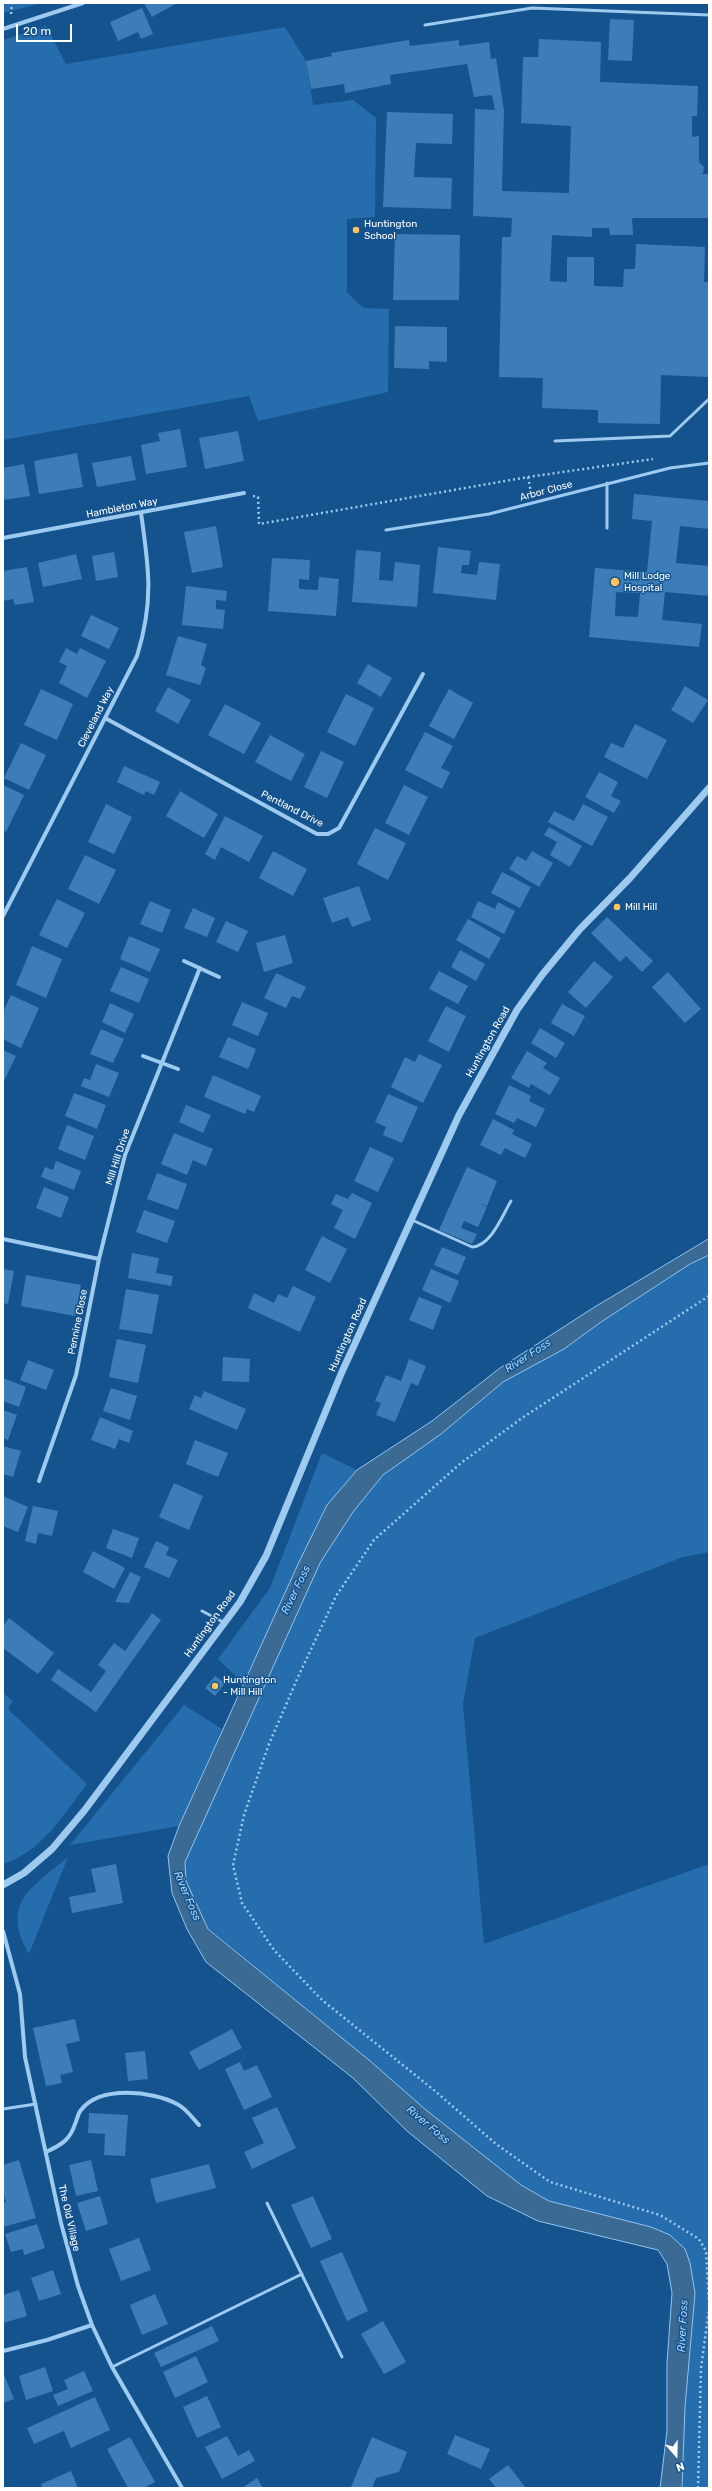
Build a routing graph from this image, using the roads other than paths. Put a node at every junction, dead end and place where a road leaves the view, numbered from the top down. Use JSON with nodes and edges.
{"nodes":[{"id":1,"x":83,"y":3,"type":"edge"},
{"id":2,"x":709,"y":16,"type":"edge"},
{"id":3,"x":425,"y":25,"type":"dead end"},
{"id":4,"x":3,"y":29,"type":"edge"},
{"id":5,"x":709,"y":399,"type":"edge"},
{"id":6,"x":555,"y":441,"type":"dead end"},
{"id":7,"x":709,"y":464,"type":"edge"},
{"id":8,"x":607,"y":483,"type":"junction"},
{"id":9,"x":244,"y":493,"type":"road end"},
{"id":10,"x":141,"y":513,"type":"junction"},
{"id":11,"x":608,"y":528,"type":"dead end"},
{"id":12,"x":386,"y":530,"type":"dead end"},
{"id":13,"x":3,"y":538,"type":"edge"},
{"id":14,"x":423,"y":674,"type":"dead end"},
{"id":15,"x":105,"y":718,"type":"junction"},
{"id":16,"x":709,"y":788,"type":"edge"},
{"id":17,"x":3,"y":916,"type":"edge"},
{"id":18,"x":184,"y":961,"type":"dead end"},
{"id":19,"x":200,"y":968,"type":"junction"},
{"id":20,"x":219,"y":977,"type":"dead end"},
{"id":21,"x":143,"y":1056,"type":"dead end"},
{"id":22,"x":162,"y":1063,"type":"junction"},
{"id":23,"x":178,"y":1069,"type":"dead end"},
{"id":24,"x":511,"y":1201,"type":"dead end"},
{"id":25,"x":410,"y":1220,"type":"junction"},
{"id":26,"x":3,"y":1239,"type":"edge"},
{"id":27,"x":99,"y":1259,"type":"junction"},
{"id":28,"x":39,"y":1481,"type":"dead end"},
{"id":29,"x":202,"y":1611,"type":"dead end"},
{"id":30,"x":225,"y":1623,"type":"junction"},
{"id":31,"x":3,"y":1885,"type":"edge"},
{"id":32,"x":3,"y":1931,"type":"edge"},
{"id":33,"x":36,"y":2104,"type":"junction"},
{"id":34,"x":3,"y":2109,"type":"edge"},
{"id":35,"x":199,"y":2125,"type":"dead end"},
{"id":36,"x":46,"y":2152,"type":"junction"},
{"id":37,"x":267,"y":2203,"type":"dead end"},
{"id":38,"x":302,"y":2274,"type":"junction"},
{"id":39,"x":92,"y":2325,"type":"junction"},
{"id":40,"x":3,"y":2351,"type":"edge"},
{"id":41,"x":342,"y":2357,"type":"dead end"},
{"id":42,"x":112,"y":2367,"type":"junction"},
{"id":43,"x":182,"y":2488,"type":"edge"}],
"edges":[{"from":1,"to":4,"type":"street"},
{"from":2,"to":3,"type":"lane"},
{"from":5,"to":6,"type":"lane"},
{"from":7,"to":8,"type":"lane","name":"Arbor Close"},
{"from":8,"to":11,"type":"lane"},
{"from":8,"to":12,"type":"lane","name":"Arbor Close"},
{"from":9,"to":10,"type":"street","name":"Hambleton Way"},
{"from":10,"to":13,"type":"street","name":"Hambleton Way"},
{"from":10,"to":15,"type":"street","name":"Cleveland Way"},
{"from":14,"to":15,"type":"street","name":"Pentland Drive"},
{"from":15,"to":17,"type":"street","name":"Cleveland Way"},
{"from":16,"to":25,"type":"street","name":"Huntington Road"},
{"from":18,"to":19,"type":"street"},
{"from":19,"to":20,"type":"street"},
{"from":19,"to":22,"type":"street","name":"Mill Hill Drive"},
{"from":21,"to":22,"type":"street"},
{"from":22,"to":23,"type":"street"},
{"from":22,"to":27,"type":"street","name":"Mill Hill Drive"},
{"from":24,"to":25,"type":"lane"},
{"from":25,"to":30,"type":"street","name":"Huntington Road"},
{"from":26,"to":27,"type":"street"},
{"from":27,"to":28,"type":"street","name":"Pennine Close"},
{"from":29,"to":30,"type":"lane"},
{"from":30,"to":31,"type":"street","name":"Huntington Road"},
{"from":32,"to":33,"type":"street","name":"The Old Village"},
{"from":33,"to":34,"type":"lane"},
{"from":33,"to":36,"type":"street","name":"The Old Village"},
{"from":35,"to":36,"type":"street"},
{"from":36,"to":39,"type":"street","name":"The Old Village"},
{"from":37,"to":38,"type":"lane"},
{"from":38,"to":41,"type":"lane"},
{"from":38,"to":42,"type":"lane"},
{"from":39,"to":40,"type":"street"},
{"from":39,"to":42,"type":"street","name":"The Old Village"},
{"from":42,"to":43,"type":"street","name":"The Old Village"}]}
